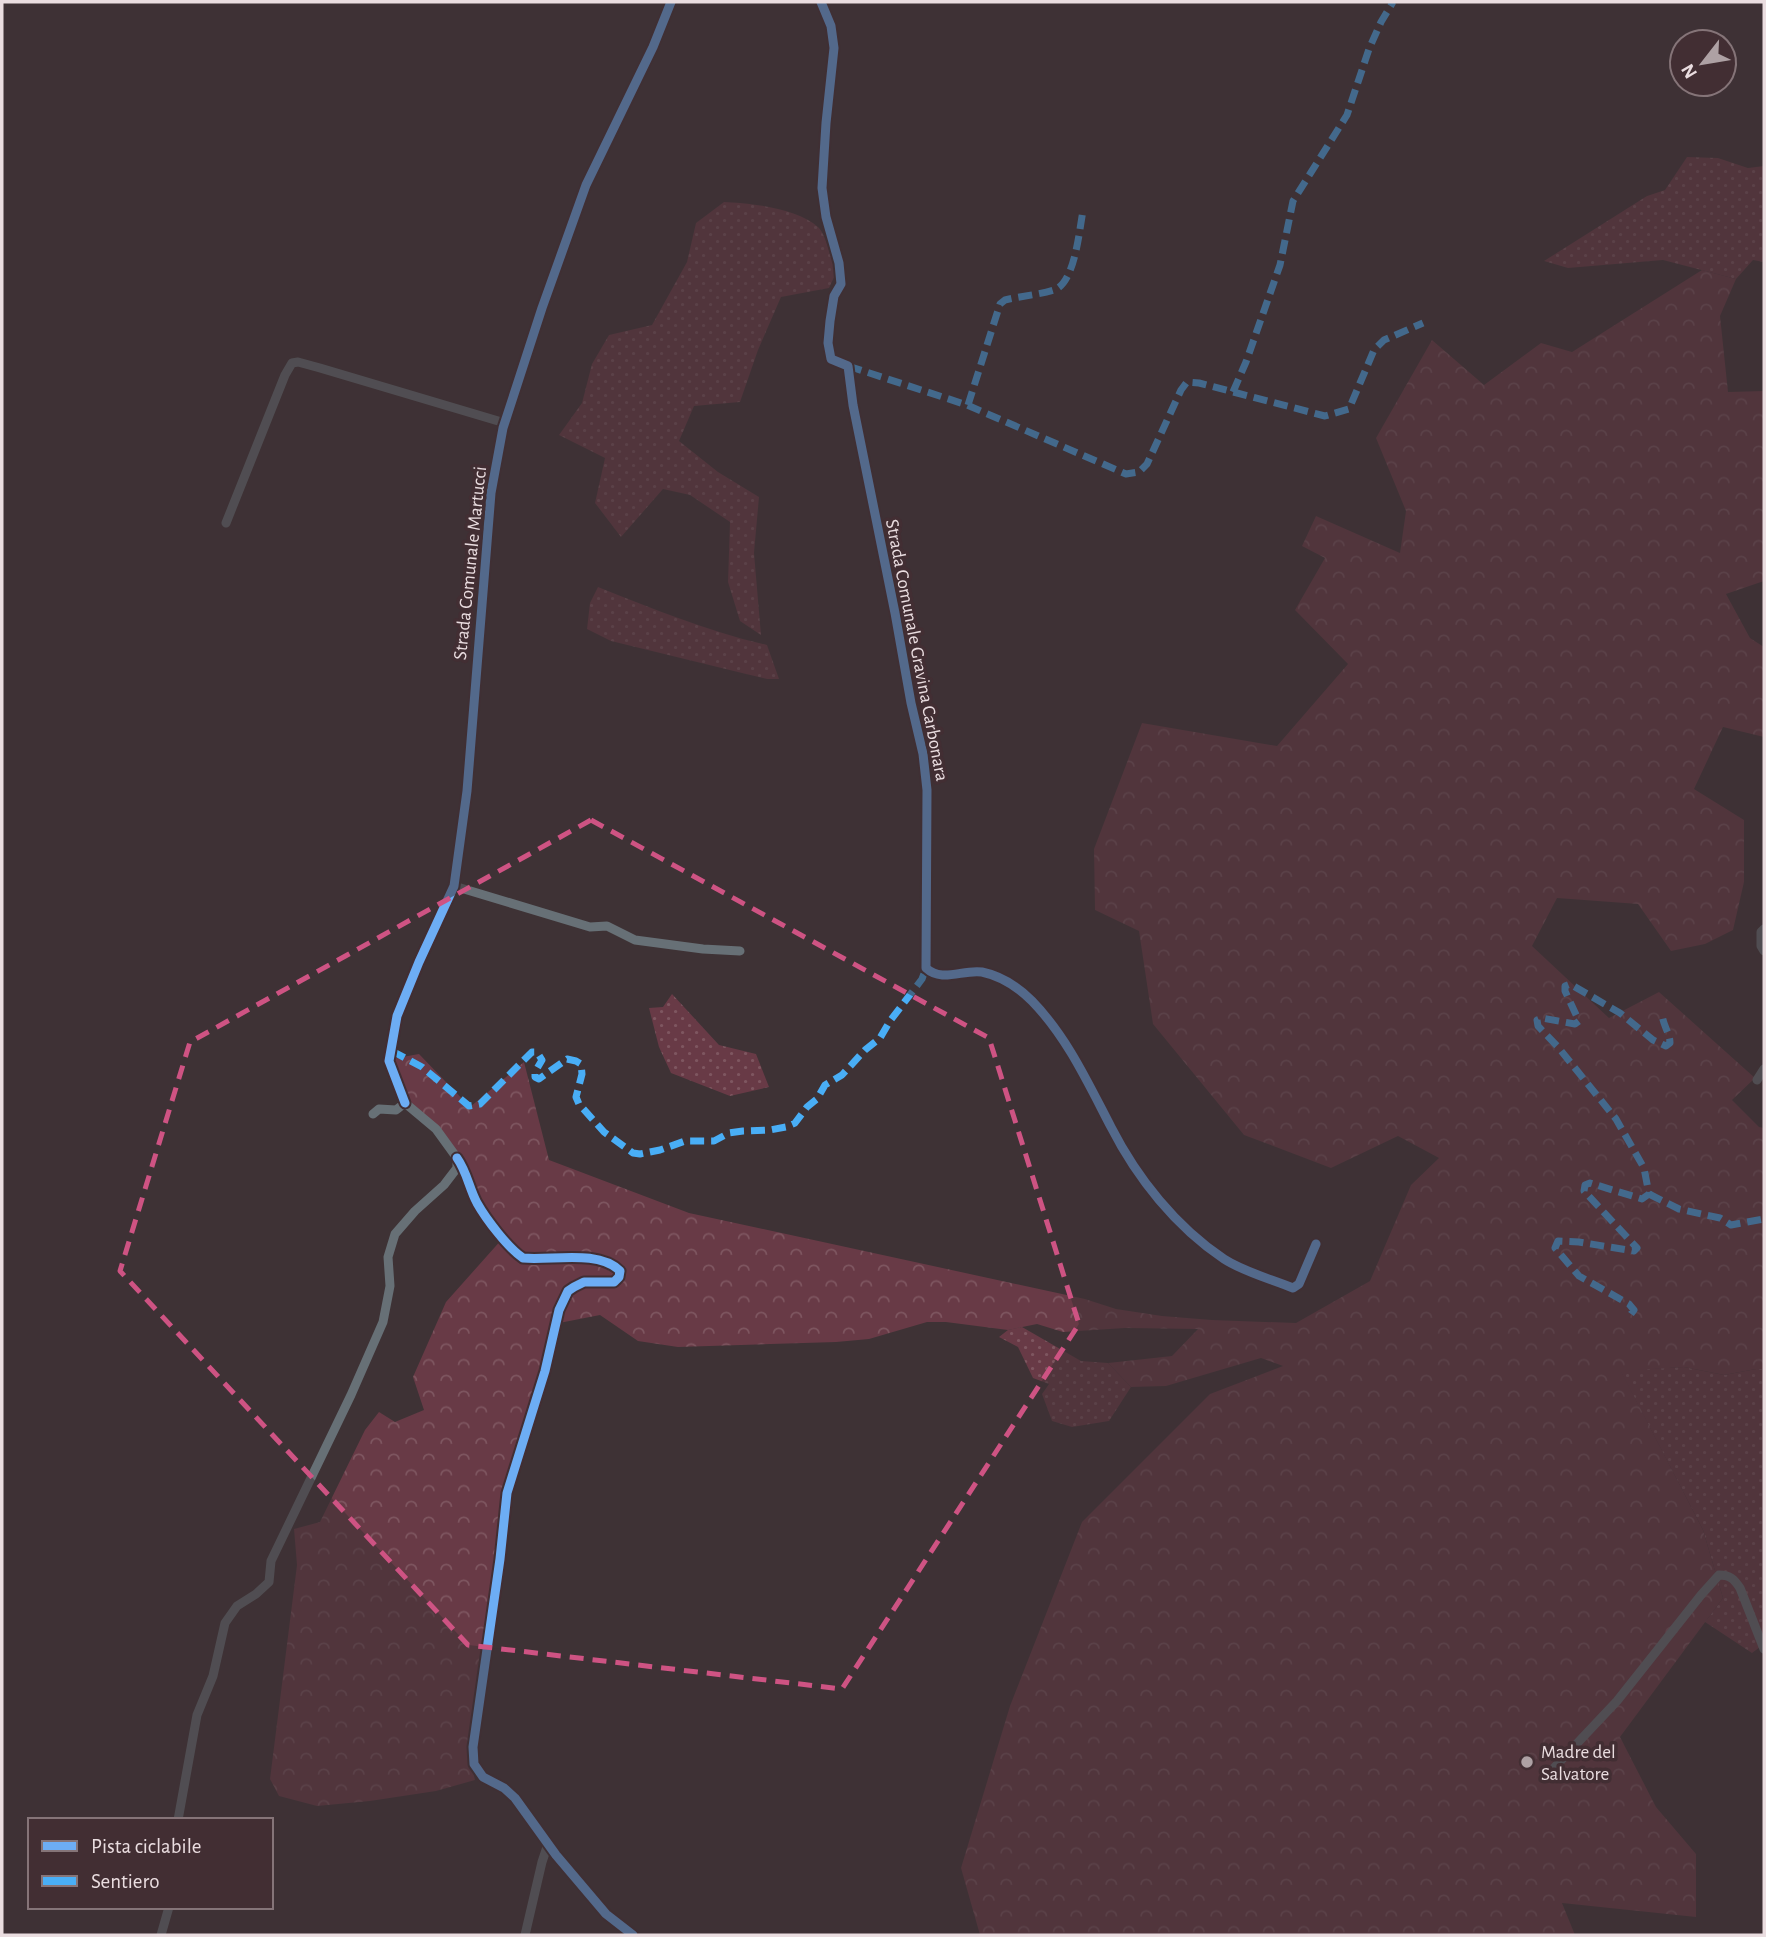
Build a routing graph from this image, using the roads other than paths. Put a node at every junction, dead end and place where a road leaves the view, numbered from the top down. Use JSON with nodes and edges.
{"nodes":[{"id":1,"x":671,"y":2,"type":"edge"},
{"id":2,"x":821,"y":2,"type":"edge"},
{"id":3,"x":505,"y":423,"type":"junction"},
{"id":4,"x":226,"y":523,"type":"dead end"},
{"id":5,"x":454,"y":886,"type":"junction"},
{"id":6,"x":1764,"y":929,"type":"edge"},
{"id":7,"x":740,"y":951,"type":"dead end"},
{"id":8,"x":1764,"y":951,"type":"edge"},
{"id":9,"x":1764,"y":1069,"type":"edge"},
{"id":10,"x":1758,"y":1080,"type":"dead end"},
{"id":11,"x":405,"y":1103,"type":"junction"},
{"id":12,"x":373,"y":1114,"type":"dead end"},
{"id":13,"x":457,"y":1158,"type":"junction"},
{"id":14,"x":1316,"y":1244,"type":"dead end"},
{"id":15,"x":1764,"y":1648,"type":"edge"},
{"id":16,"x":1552,"y":1770,"type":"dead end"},
{"id":17,"x":178,"y":1818,"type":"edge"},
{"id":18,"x":548,"y":1844,"type":"junction"},
{"id":19,"x":168,"y":1909,"type":"edge"},
{"id":20,"x":161,"y":1935,"type":"edge"},
{"id":21,"x":526,"y":1935,"type":"edge"},
{"id":22,"x":633,"y":1935,"type":"edge"}],
"edges":[{"from":1,"to":3,"type":"street","name":"Strada Comunale Martucci"},
{"from":2,"to":14,"type":"street","name":"Strada Comunale Gravina Carbonara"},
{"from":3,"to":4,"type":"street"},
{"from":3,"to":5,"type":"street","name":"Strada Comunale Martucci"},
{"from":5,"to":7,"type":"street"},
{"from":5,"to":11,"type":"street","name":"Strada Comunale Martucci"},
{"from":6,"to":8,"type":"street"},
{"from":9,"to":10,"type":"street"},
{"from":11,"to":12,"type":"street"},
{"from":11,"to":13,"type":"street"},
{"from":13,"to":17,"type":"street"},
{"from":13,"to":18,"type":"street"},
{"from":15,"to":16,"type":"street"},
{"from":18,"to":21,"type":"street"},
{"from":18,"to":22,"type":"street"},
{"from":19,"to":20,"type":"street"}]}
